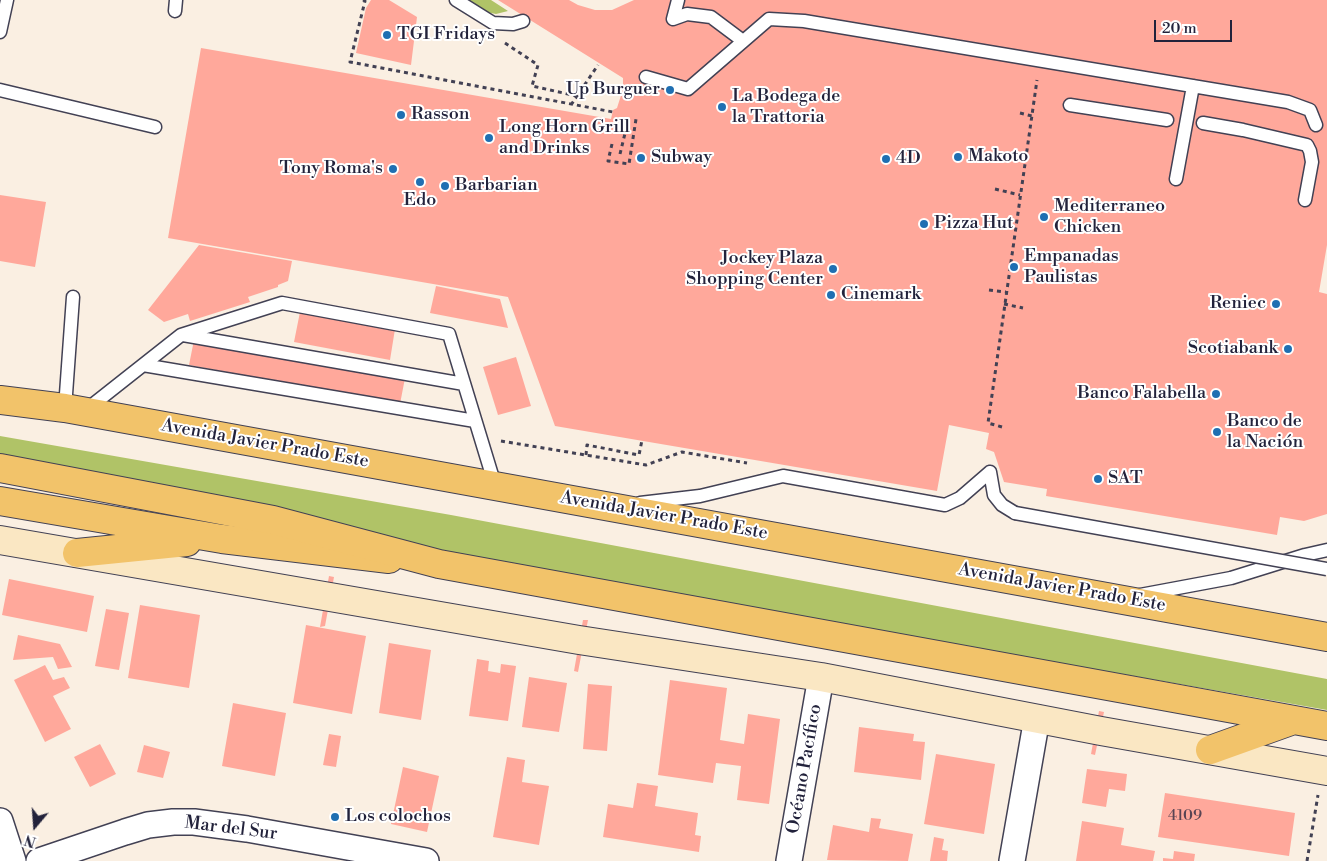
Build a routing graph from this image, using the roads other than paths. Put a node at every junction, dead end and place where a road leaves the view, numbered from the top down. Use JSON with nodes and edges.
{"nodes":[{"id":1,"x":6,"y":0,"type":"edge"},
{"id":2,"x":456,"y":0,"type":"edge"},
{"id":3,"x":678,"y":0,"type":"edge"},
{"id":4,"x":523,"y":21,"type":"dead end"},
{"id":5,"x":0,"y":32,"type":"edge"},
{"id":6,"x":743,"y":41,"type":"junction"},
{"id":7,"x":646,"y":77,"type":"dead end"},
{"id":8,"x":1193,"y":86,"type":"junction"},
{"id":9,"x":0,"y":90,"type":"edge"},
{"id":10,"x":1070,"y":105,"type":"dead end"},
{"id":11,"x":1167,"y":120,"type":"dead end"},
{"id":12,"x":1203,"y":123,"type":"dead end"},
{"id":13,"x":156,"y":126,"type":"dead end"},
{"id":14,"x":1316,"y":126,"type":"dead end"},
{"id":15,"x":1176,"y":179,"type":"dead end"},
{"id":16,"x":1306,"y":200,"type":"dead end"},
{"id":17,"x":73,"y":297,"type":"dead end"},
{"id":18,"x":181,"y":335,"type":"junction"},
{"id":19,"x":143,"y":365,"type":"junction"},
{"id":20,"x":464,"y":384,"type":"junction"},
{"id":21,"x":0,"y":396,"type":"edge"},
{"id":22,"x":0,"y":400,"type":"edge"},
{"id":23,"x":75,"y":410,"type":"junction"},
{"id":24,"x":475,"y":420,"type":"junction"},
{"id":25,"x":0,"y":468,"type":"edge"},
{"id":26,"x":495,"y":485,"type":"junction"},
{"id":27,"x":0,"y":500,"type":"edge"},
{"id":28,"x":615,"y":507,"type":"junction"},
{"id":29,"x":222,"y":539,"type":"junction"},
{"id":30,"x":0,"y":540,"type":"edge"},
{"id":31,"x":1327,"y":550,"type":"edge"},
{"id":32,"x":77,"y":553,"type":"junction"},
{"id":33,"x":439,"y":564,"type":"junction"},
{"id":34,"x":1327,"y":569,"type":"edge"},
{"id":35,"x":1123,"y":598,"type":"junction"},
{"id":36,"x":1327,"y":637,"type":"edge"},
{"id":37,"x":821,"y":677,"type":"junction"},
{"id":38,"x":1036,"y":718,"type":"junction"},
{"id":39,"x":1292,"y":720,"type":"junction"},
{"id":40,"x":1327,"y":726,"type":"edge"},
{"id":41,"x":1210,"y":750,"type":"junction"},
{"id":42,"x":1323,"y":782,"type":"edge"},
{"id":43,"x":0,"y":821,"type":"edge"},
{"id":44,"x":13,"y":861,"type":"edge"},
{"id":45,"x":39,"y":861,"type":"edge"},
{"id":46,"x":426,"y":861,"type":"edge"},
{"id":47,"x":789,"y":861,"type":"edge"},
{"id":48,"x":1012,"y":861,"type":"edge"}],
"edges":[{"from":1,"to":5,"type":"lane"},
{"from":2,"to":4,"type":"lane"},
{"from":3,"to":6,"type":"lane"},
{"from":6,"to":7,"type":"lane"},
{"from":6,"to":8,"type":"lane"},
{"from":8,"to":14,"type":"lane"},
{"from":8,"to":15,"type":"lane"},
{"from":9,"to":13,"type":"lane"},
{"from":10,"to":11,"type":"lane"},
{"from":12,"to":16,"type":"lane"},
{"from":17,"to":23,"type":"lane"},
{"from":18,"to":19,"type":"lane"},
{"from":18,"to":20,"type":"lane"},
{"from":18,"to":20,"type":"lane"},
{"from":19,"to":23,"type":"lane"},
{"from":19,"to":24,"type":"lane"},
{"from":20,"to":24,"type":"lane"},
{"from":21,"to":23,"type":"main road","name":"Avenida Javier Prado Este"},
{"from":22,"to":23,"type":"main road"},
{"from":23,"to":26,"type":"main road","name":"Avenida Javier Prado Este"},
{"from":24,"to":26,"type":"lane"},
{"from":25,"to":33,"type":"main road"},
{"from":26,"to":28,"type":"main road","name":"Avenida Javier Prado Este"},
{"from":27,"to":29,"type":"main road"},
{"from":28,"to":34,"type":"lane","bridge":true},
{"from":28,"to":35,"type":"main road","name":"Avenida Javier Prado Este"},
{"from":29,"to":32,"type":"main road"},
{"from":29,"to":33,"type":"main road"},
{"from":30,"to":32,"type":"main road"},
{"from":31,"to":35,"type":"lane"},
{"from":32,"to":37,"type":"main road"},
{"from":33,"to":39,"type":"main road"},
{"from":35,"to":36,"type":"main road","name":"Avenida Javier Prado Este"},
{"from":37,"to":38,"type":"main road"},
{"from":37,"to":47,"type":"street","name":"Océano Pacífico"},
{"from":38,"to":41,"type":"main road"},
{"from":38,"to":48,"type":"street"},
{"from":39,"to":40,"type":"main road"},
{"from":39,"to":41,"type":"main road"},
{"from":41,"to":42,"type":"main road"},
{"from":43,"to":44,"type":"street"},
{"from":45,"to":46,"type":"street","name":"Mar del Sur"}]}
